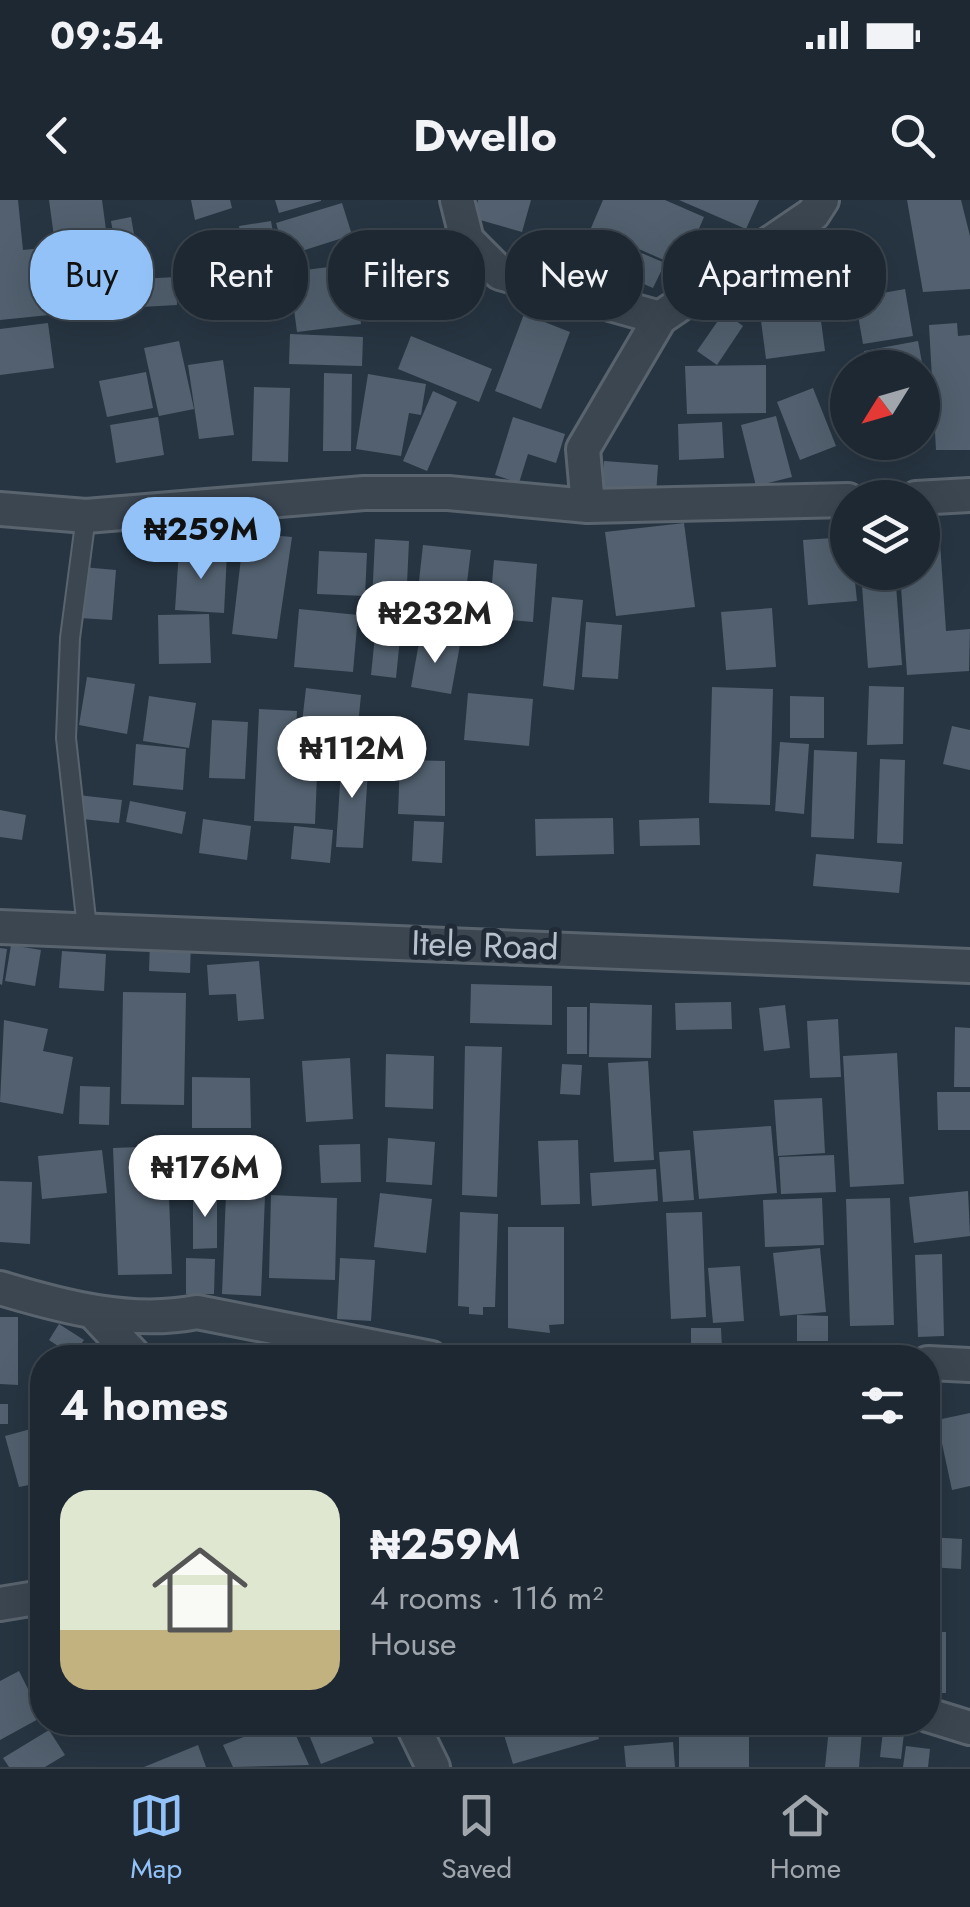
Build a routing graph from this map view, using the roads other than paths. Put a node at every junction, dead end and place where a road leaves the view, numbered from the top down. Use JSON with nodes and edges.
{"nodes":[{"id":1,"x":457,"y":200,"type":"edge"},
{"id":2,"x":822,"y":200,"type":"edge"},
{"id":3,"x":660,"y":318,"type":"junction"},
{"id":4,"x":970,"y":495,"type":"edge"},
{"id":5,"x":940,"y":497,"type":"edge"},
{"id":6,"x":830,"y":500,"type":"edge"},
{"id":7,"x":588,"y":506,"type":"junction"},
{"id":8,"x":0,"y":510,"type":"edge"},
{"id":9,"x":86,"y":516,"type":"junction"},
{"id":10,"x":0,"y":928,"type":"edge"},
{"id":11,"x":86,"y":928,"type":"junction"},
{"id":12,"x":970,"y":966,"type":"edge"},
{"id":13,"x":0,"y":1288,"type":"edge"},
{"id":14,"x":94,"y":1313,"type":"junction"},
{"id":15,"x":124,"y":1345,"type":"edge"},
{"id":16,"x":365,"y":1345,"type":"edge"},
{"id":17,"x":940,"y":1364,"type":"edge"},
{"id":18,"x":970,"y":1365,"type":"edge"},
{"id":19,"x":30,"y":1598,"type":"edge"},
{"id":20,"x":0,"y":1604,"type":"edge"},
{"id":21,"x":940,"y":1718,"type":"edge"},
{"id":22,"x":970,"y":1728,"type":"edge"},
{"id":23,"x":417,"y":1735,"type":"edge"},
{"id":24,"x":432,"y":1767,"type":"edge"}],
"edges":[{"from":1,"to":3,"type":"street"},
{"from":2,"to":3,"type":"street"},
{"from":3,"to":7,"type":"street"},
{"from":4,"to":5,"type":"street"},
{"from":6,"to":7,"type":"street"},
{"from":7,"to":9,"type":"street"},
{"from":8,"to":9,"type":"street"},
{"from":9,"to":11,"type":"lane"},
{"from":10,"to":11,"type":"street","name":"Itele Road"},
{"from":11,"to":12,"type":"street","name":"Itele Road"},
{"from":13,"to":14,"type":"street"},
{"from":14,"to":15,"type":"street"},
{"from":14,"to":16,"type":"street"},
{"from":17,"to":18,"type":"street"},
{"from":19,"to":20,"type":"street"},
{"from":21,"to":22,"type":"street"},
{"from":23,"to":24,"type":"street"}]}
